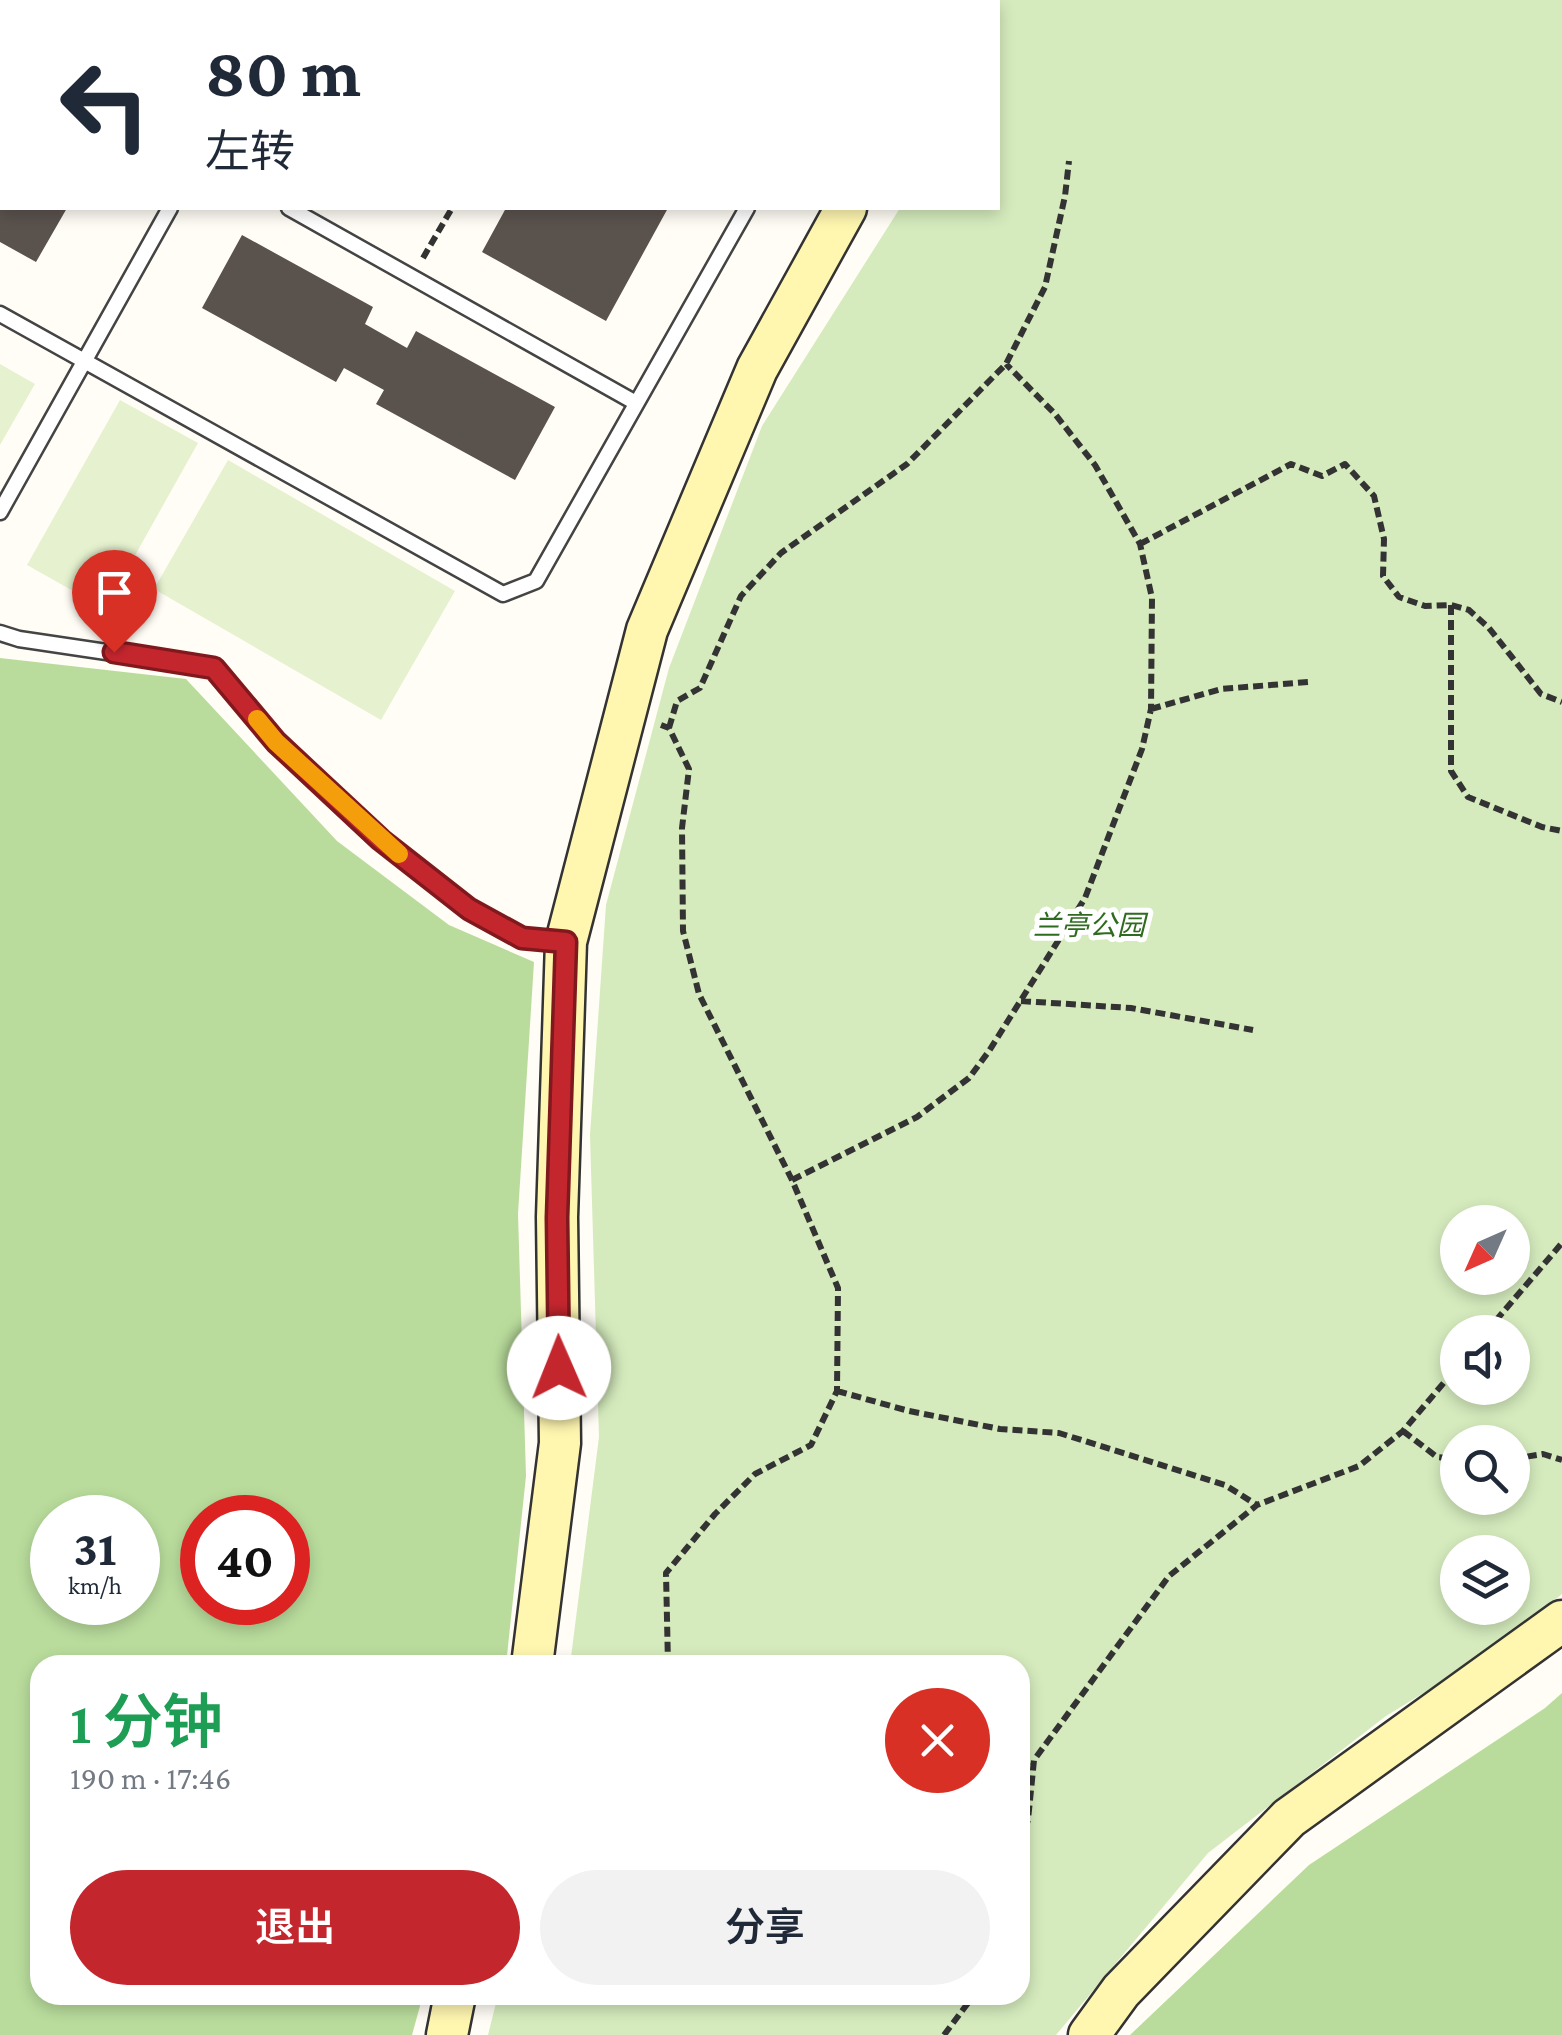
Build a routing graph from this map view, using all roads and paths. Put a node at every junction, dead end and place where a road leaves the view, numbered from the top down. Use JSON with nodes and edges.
{"nodes":[{"id":1,"x":1069,"y":161,"type":"dead end"},
{"id":2,"x":169,"y":210,"type":"edge"},
{"id":3,"x":293,"y":210,"type":"edge"},
{"id":4,"x":451,"y":210,"type":"edge"},
{"id":5,"x":746,"y":210,"type":"edge"},
{"id":6,"x":845,"y":210,"type":"edge"},
{"id":7,"x":413,"y":276,"type":"junction"},
{"id":8,"x":0,"y":314,"type":"edge"},
{"id":9,"x":84,"y":361,"type":"junction"},
{"id":10,"x":1006,"y":364,"type":"junction"},
{"id":11,"x":636,"y":403,"type":"junction"},
{"id":12,"x":0,"y":512,"type":"edge"},
{"id":13,"x":1140,"y":544,"type":"junction"},
{"id":14,"x":1451,"y":605,"type":"junction"},
{"id":15,"x":0,"y":633,"type":"edge"},
{"id":16,"x":1308,"y":682,"type":"dead end"},
{"id":17,"x":1562,"y":702,"type":"edge"},
{"id":18,"x":1150,"y":709,"type":"junction"},
{"id":19,"x":657,"y":723,"type":"dead end"},
{"id":20,"x":668,"y":728,"type":"junction"},
{"id":21,"x":1562,"y":830,"type":"edge"},
{"id":22,"x":566,"y":942,"type":"junction"},
{"id":23,"x":1021,"y":1001,"type":"junction"},
{"id":24,"x":1253,"y":1030,"type":"dead end"},
{"id":25,"x":792,"y":1180,"type":"junction"},
{"id":26,"x":1562,"y":1243,"type":"edge"},
{"id":27,"x":1501,"y":1315,"type":"edge"},
{"id":28,"x":1440,"y":1387,"type":"edge"},
{"id":29,"x":837,"y":1391,"type":"junction"},
{"id":30,"x":1403,"y":1430,"type":"junction"},
{"id":31,"x":1530,"y":1456,"type":"edge"},
{"id":32,"x":1440,"y":1457,"type":"edge"},
{"id":33,"x":1562,"y":1460,"type":"edge"},
{"id":34,"x":1257,"y":1505,"type":"junction"},
{"id":35,"x":1562,"y":1621,"type":"edge"},
{"id":36,"x":533,"y":1655,"type":"edge"},
{"id":37,"x":668,"y":1655,"type":"edge"},
{"id":38,"x":1034,"y":1760,"type":"junction"},
{"id":39,"x":1030,"y":1761,"type":"edge"},
{"id":40,"x":1030,"y":1800,"type":"edge"},
{"id":41,"x":453,"y":2005,"type":"edge"},
{"id":42,"x":966,"y":2005,"type":"edge"},
{"id":43,"x":446,"y":2035,"type":"edge"},
{"id":44,"x":944,"y":2035,"type":"edge"},
{"id":45,"x":1089,"y":2035,"type":"edge"}],
"edges":[{"from":1,"to":10,"type":"path"},
{"from":2,"to":9,"type":"lane"},
{"from":3,"to":7,"type":"lane"},
{"from":4,"to":7,"type":"path"},
{"from":5,"to":11,"type":"lane"},
{"from":6,"to":22,"type":"street"},
{"from":7,"to":11,"type":"lane"},
{"from":8,"to":9,"type":"lane"},
{"from":9,"to":11,"type":"lane"},
{"from":9,"to":12,"type":"lane"},
{"from":10,"to":13,"type":"path"},
{"from":10,"to":20,"type":"path"},
{"from":13,"to":14,"type":"path"},
{"from":13,"to":18,"type":"path"},
{"from":14,"to":17,"type":"path"},
{"from":14,"to":21,"type":"path"},
{"from":15,"to":22,"type":"lane"},
{"from":16,"to":18,"type":"path"},
{"from":18,"to":23,"type":"path"},
{"from":19,"to":20,"type":"path"},
{"from":20,"to":25,"type":"path"},
{"from":22,"to":36,"type":"street"},
{"from":23,"to":24,"type":"path"},
{"from":23,"to":25,"type":"path"},
{"from":25,"to":29,"type":"path"},
{"from":26,"to":27,"type":"path"},
{"from":28,"to":30,"type":"path"},
{"from":29,"to":34,"type":"path"},
{"from":29,"to":37,"type":"path"},
{"from":30,"to":32,"type":"path"},
{"from":30,"to":34,"type":"path"},
{"from":31,"to":33,"type":"path"},
{"from":34,"to":38,"type":"path"},
{"from":35,"to":45,"type":"street"},
{"from":38,"to":39,"type":"path"},
{"from":38,"to":40,"type":"path"},
{"from":41,"to":43,"type":"street"},
{"from":42,"to":44,"type":"path"}]}
